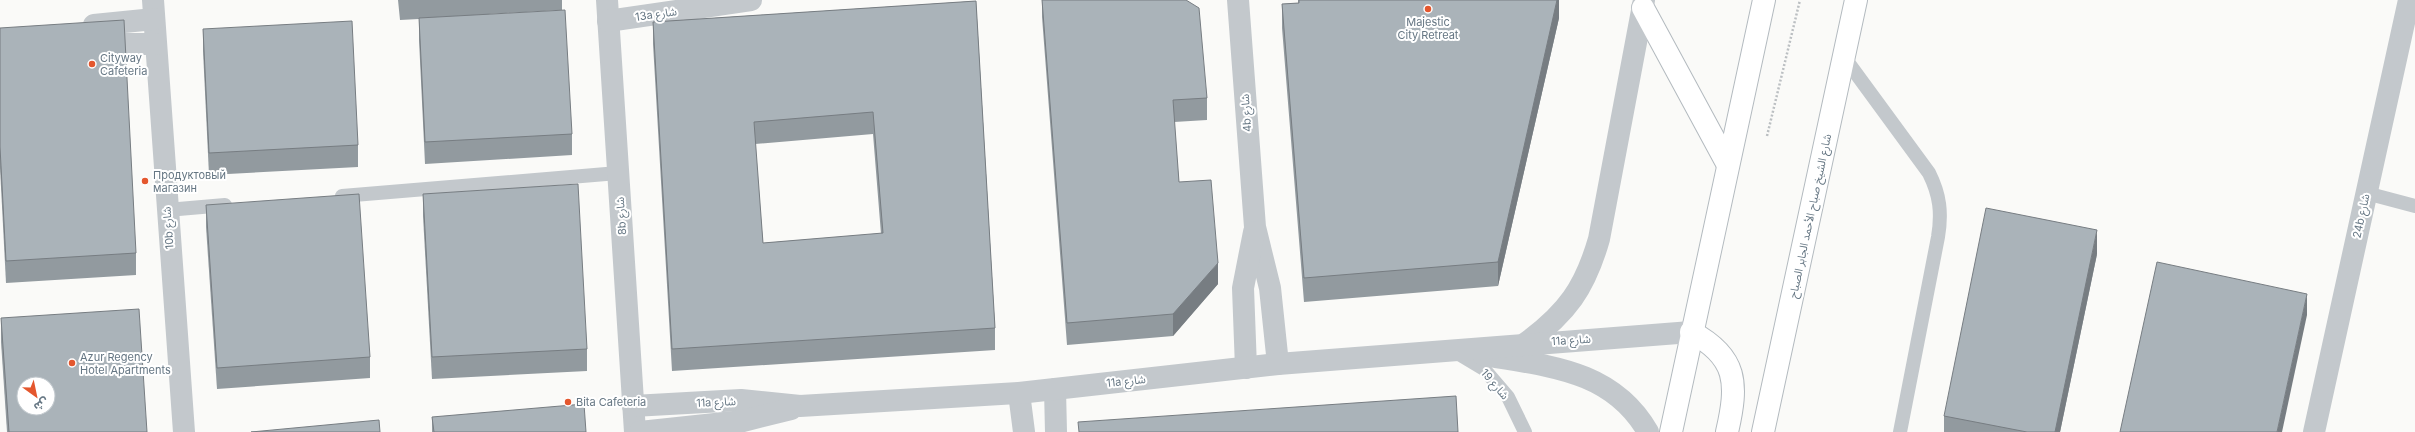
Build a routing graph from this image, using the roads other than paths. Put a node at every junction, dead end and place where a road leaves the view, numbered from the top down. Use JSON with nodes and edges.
{"nodes":[{"id":1,"x":751,"y":0,"type":"edge"},
{"id":2,"x":1238,"y":0,"type":"edge"},
{"id":3,"x":1764,"y":0,"type":"edge"},
{"id":4,"x":1856,"y":0,"type":"edge"},
{"id":5,"x":2409,"y":0,"type":"edge"},
{"id":6,"x":1643,"y":4,"type":"edge"},
{"id":7,"x":153,"y":10,"type":"edge"},
{"id":8,"x":608,"y":10,"type":"edge"},
{"id":9,"x":155,"y":44,"type":"junction"},
{"id":10,"x":1844,"y":57,"type":"junction"},
{"id":11,"x":1728,"y":165,"type":"junction"},
{"id":12,"x":618,"y":173,"type":"junction"},
{"id":13,"x":2366,"y":193,"type":"junction"},
{"id":14,"x":325,"y":197,"type":"edge"},
{"id":15,"x":238,"y":204,"type":"edge"},
{"id":16,"x":2415,"y":206,"type":"edge"},
{"id":17,"x":167,"y":210,"type":"junction"},
{"id":18,"x":1255,"y":227,"type":"junction"},
{"id":19,"x":1691,"y":332,"type":"junction"},
{"id":20,"x":1526,"y":343,"type":"junction"},
{"id":21,"x":1452,"y":349,"type":"junction"},
{"id":22,"x":1278,"y":364,"type":"junction"},
{"id":23,"x":1246,"y":368,"type":"junction"},
{"id":24,"x":1056,"y":389,"type":"junction"},
{"id":25,"x":1019,"y":393,"type":"junction"},
{"id":26,"x":633,"y":406,"type":"junction"},
{"id":27,"x":800,"y":406,"type":"junction"},
{"id":28,"x":184,"y":432,"type":"edge"},
{"id":29,"x":635,"y":432,"type":"edge"},
{"id":30,"x":640,"y":432,"type":"edge"},
{"id":31,"x":1024,"y":432,"type":"edge"},
{"id":32,"x":1056,"y":432,"type":"edge"},
{"id":33,"x":1525,"y":432,"type":"edge"},
{"id":34,"x":1648,"y":432,"type":"edge"},
{"id":35,"x":1670,"y":432,"type":"edge"},
{"id":36,"x":1727,"y":432,"type":"edge"},
{"id":37,"x":1763,"y":432,"type":"edge"},
{"id":38,"x":1900,"y":432,"type":"edge"},
{"id":39,"x":2314,"y":432,"type":"edge"}],
"edges":[{"from":1,"to":8,"type":"street","name":"13a شارع"},
{"from":2,"to":18,"type":"street","name":"4b شارع"},
{"from":3,"to":11,"type":"main road"},
{"from":4,"to":10,"type":"main road","name":"شارع الشيخ صباح الأحمد الجابر الصباح"},
{"from":5,"to":13,"type":"street","name":"24b شارع"},
{"from":6,"to":11,"type":"main road"},
{"from":6,"to":20,"type":"street"},
{"from":7,"to":9,"type":"street","name":"10b شارع"},
{"from":7,"to":9,"type":"street"},
{"from":8,"to":12,"type":"street","name":"8b شارع"},
{"from":9,"to":17,"type":"street","name":"10b شارع"},
{"from":10,"to":37,"type":"main road","name":"شارع الشيخ صباح الأحمد الجابر الصباح"},
{"from":10,"to":38,"type":"lane"},
{"from":11,"to":19,"type":"main road"},
{"from":12,"to":14,"type":"lane"},
{"from":12,"to":26,"type":"street","name":"8b شارع"},
{"from":13,"to":16,"type":"lane"},
{"from":13,"to":39,"type":"street","name":"24b شارع"},
{"from":15,"to":17,"type":"lane"},
{"from":17,"to":28,"type":"street","name":"10b شارع"},
{"from":18,"to":22,"type":"street","name":"4b شارع"},
{"from":18,"to":23,"type":"street","name":"4b شارع"},
{"from":19,"to":20,"type":"street","name":"11a شارع"},
{"from":19,"to":35,"type":"main road"},
{"from":19,"to":36,"type":"main road"},
{"from":20,"to":21,"type":"street","name":"11a شارع"},
{"from":21,"to":22,"type":"street","name":"11a شارع"},
{"from":21,"to":33,"type":"lane","name":"شارع 19"},
{"from":21,"to":34,"type":"street","name":"11a شارع"},
{"from":22,"to":23,"type":"street","name":"11a شارع"},
{"from":23,"to":24,"type":"street","name":"11a شارع"},
{"from":24,"to":25,"type":"street","name":"11a شارع"},
{"from":24,"to":32,"type":"street"},
{"from":25,"to":27,"type":"street","name":"11a شارع"},
{"from":25,"to":31,"type":"street"},
{"from":26,"to":27,"type":"street","name":"11a شارع"},
{"from":26,"to":29,"type":"street","name":"8b شارع"},
{"from":27,"to":30,"type":"street","name":"11a شارع"}]}
